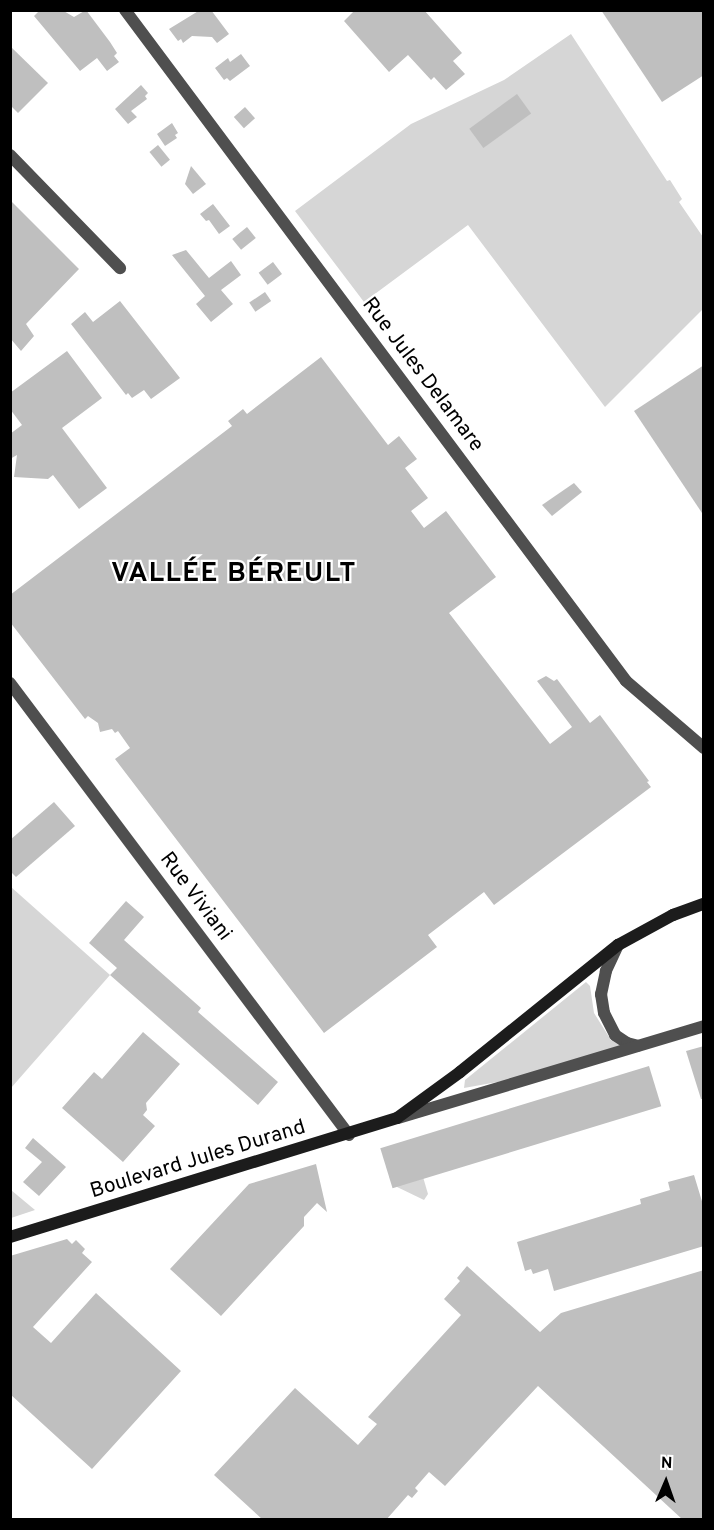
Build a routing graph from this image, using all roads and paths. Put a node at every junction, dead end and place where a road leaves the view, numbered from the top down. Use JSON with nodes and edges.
{"nodes":[{"id":1,"x":125,"y":10,"type":"edge"},
{"id":2,"x":10,"y":155,"type":"edge"},
{"id":3,"x":120,"y":268,"type":"dead end"},
{"id":4,"x":10,"y":683,"type":"edge"},
{"id":5,"x":704,"y":748,"type":"edge"},
{"id":6,"x":704,"y":904,"type":"edge"},
{"id":7,"x":618,"y":945,"type":"junction"},
{"id":8,"x":704,"y":1026,"type":"edge"},
{"id":9,"x":638,"y":1046,"type":"junction"},
{"id":10,"x":397,"y":1118,"type":"junction"},
{"id":11,"x":349,"y":1135,"type":"junction"},
{"id":12,"x":10,"y":1237,"type":"edge"}],
"edges":[{"from":1,"to":5,"type":"street","name":"Rue Jules Delamare"},
{"from":2,"to":3,"type":"street"},
{"from":4,"to":11,"type":"street","name":"Rue Viviani"},
{"from":6,"to":7,"type":"main road","name":"Boulevard Jules Durand"},
{"from":7,"to":9,"type":"street"},
{"from":7,"to":10,"type":"main road","name":"Boulevard Jules Durand"},
{"from":8,"to":9,"type":"street","name":"Boulevard Jules Durand"},
{"from":9,"to":10,"type":"street","name":"Boulevard Jules Durand"},
{"from":10,"to":11,"type":"main road","name":"Boulevard Jules Durand"},
{"from":11,"to":12,"type":"main road","name":"Boulevard Jules Durand"}]}
